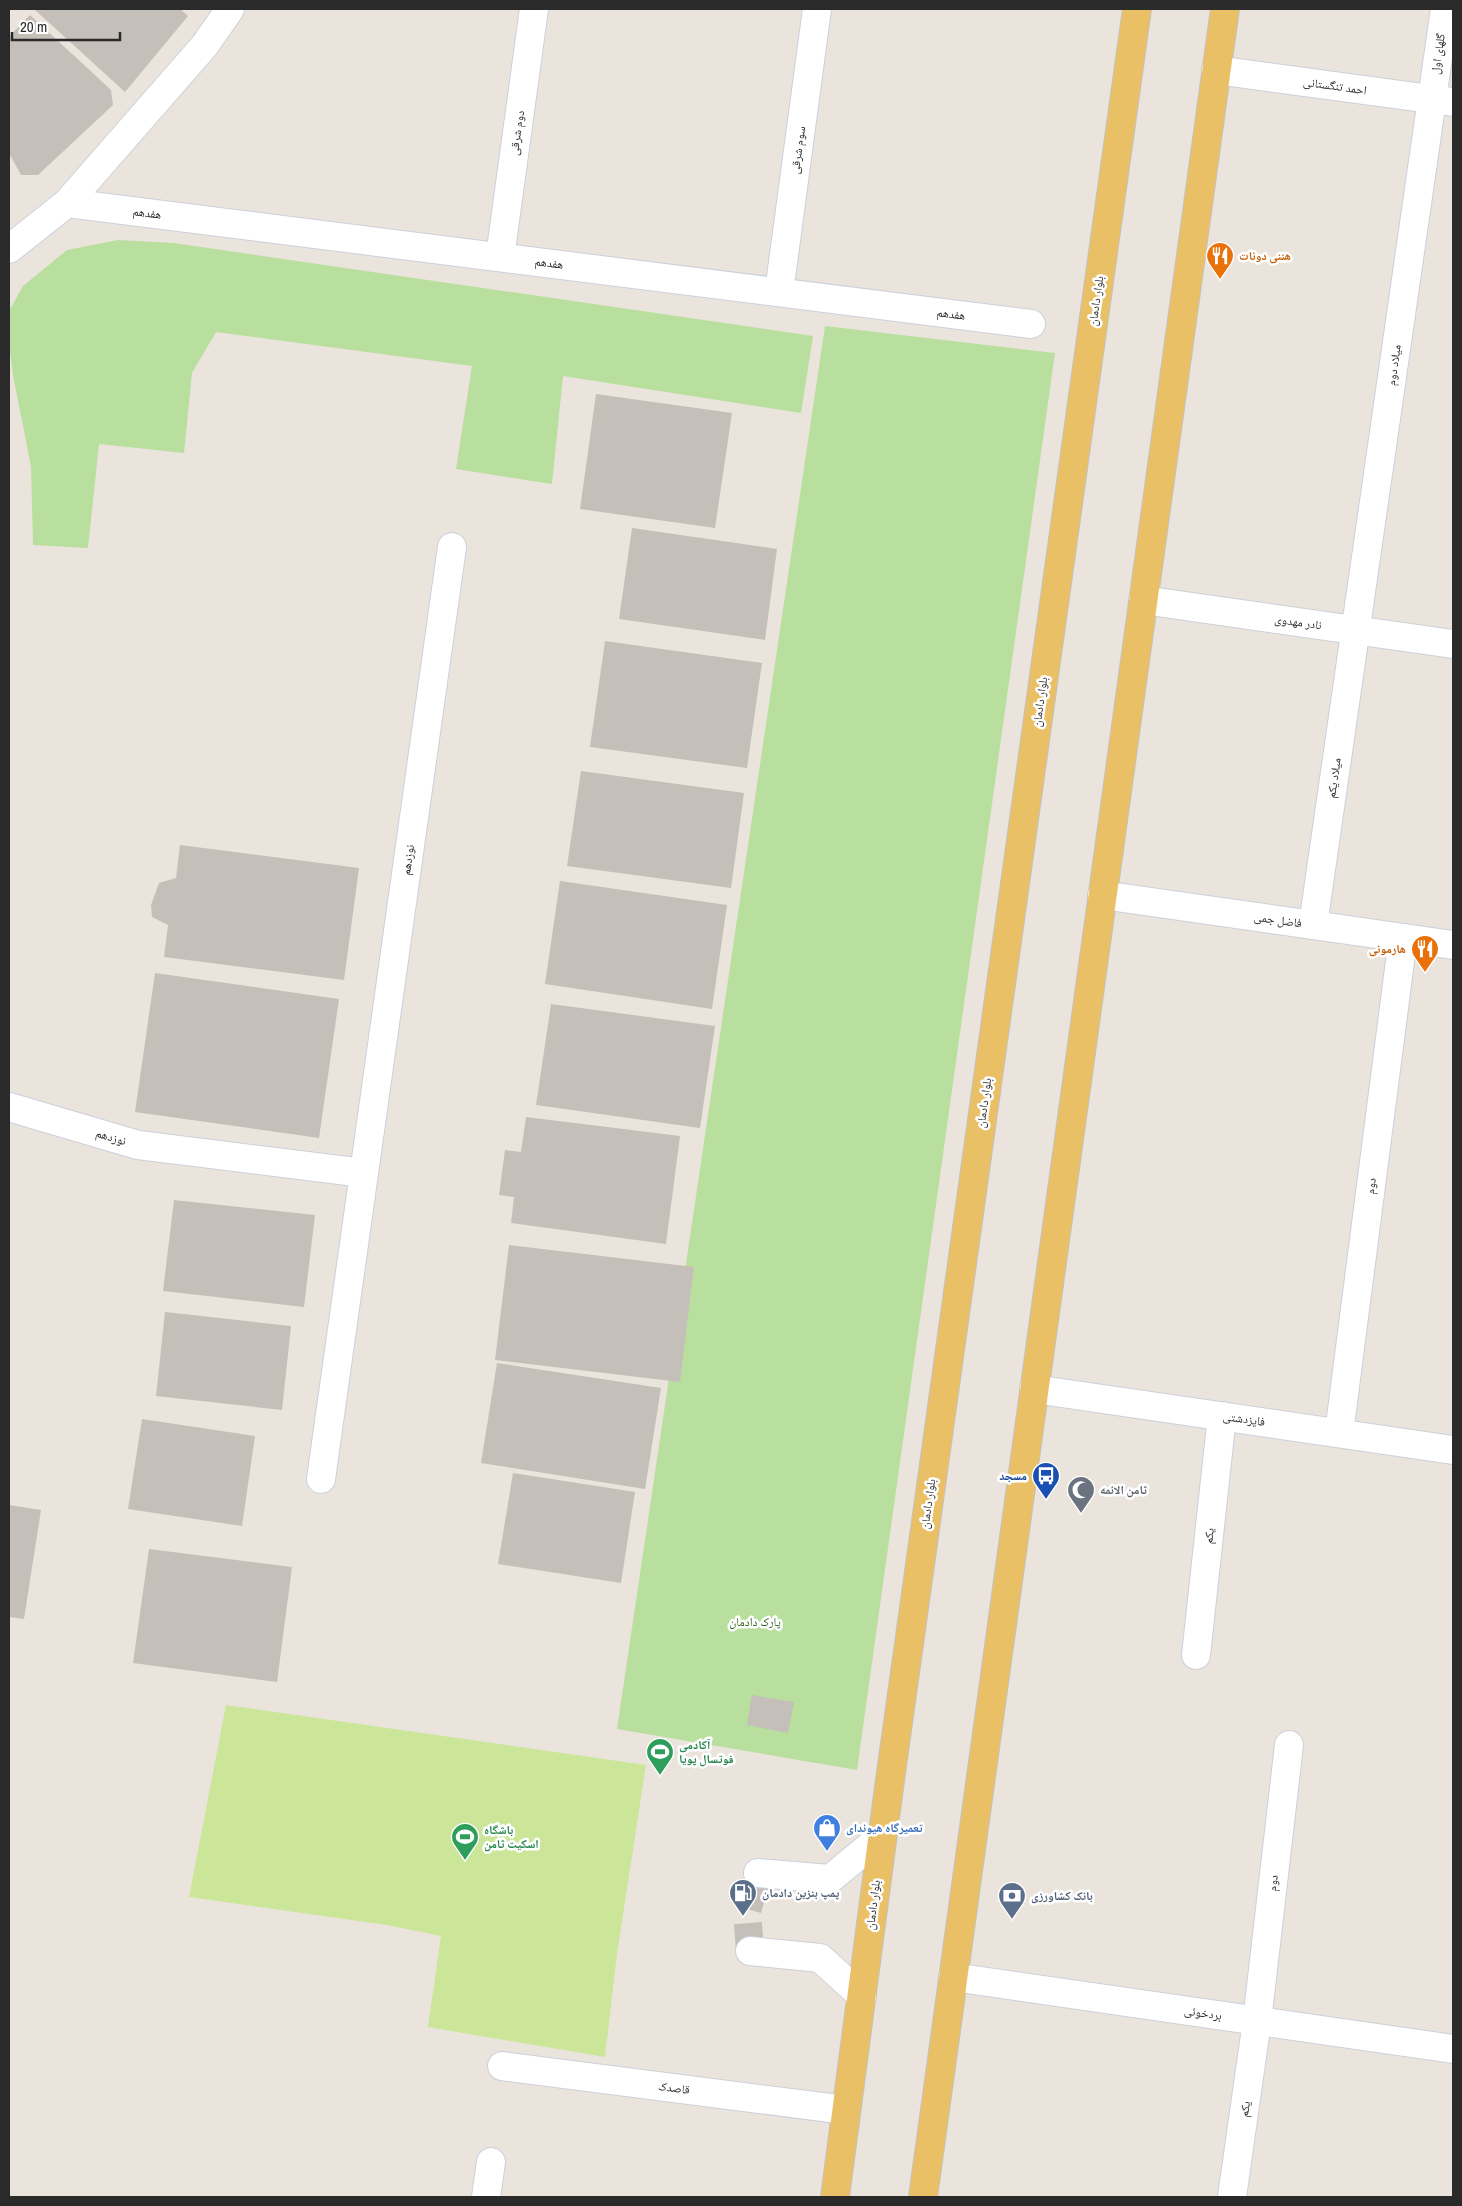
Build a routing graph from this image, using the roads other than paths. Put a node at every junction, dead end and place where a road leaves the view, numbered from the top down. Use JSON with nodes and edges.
{"nodes":[{"id":1,"x":230,"y":9,"type":"edge"},
{"id":2,"x":534,"y":9,"type":"edge"},
{"id":3,"x":816,"y":9,"type":"edge"},
{"id":4,"x":1137,"y":9,"type":"edge"},
{"id":5,"x":1225,"y":9,"type":"edge"},
{"id":6,"x":1445,"y":9,"type":"edge"},
{"id":7,"x":1216,"y":70,"type":"junction"},
{"id":8,"x":1443,"y":101,"type":"edge"},
{"id":9,"x":67,"y":203,"type":"junction"},
{"id":10,"x":9,"y":249,"type":"edge"},
{"id":11,"x":500,"y":257,"type":"junction"},
{"id":12,"x":779,"y":292,"type":"junction"},
{"id":13,"x":1031,"y":324,"type":"dead end"},
{"id":14,"x":452,"y":547,"type":"dead end"},
{"id":15,"x":1143,"y":600,"type":"junction"},
{"id":16,"x":1356,"y":630,"type":"junction"},
{"id":17,"x":1453,"y":644,"type":"edge"},
{"id":18,"x":1102,"y":895,"type":"junction"},
{"id":19,"x":1313,"y":925,"type":"junction"},
{"id":20,"x":1404,"y":938,"type":"junction"},
{"id":21,"x":1453,"y":945,"type":"edge"},
{"id":22,"x":9,"y":1107,"type":"edge"},
{"id":23,"x":364,"y":1173,"type":"junction"},
{"id":24,"x":1034,"y":1389,"type":"junction"},
{"id":25,"x":1222,"y":1416,"type":"junction"},
{"id":26,"x":1339,"y":1434,"type":"junction"},
{"id":27,"x":1453,"y":1450,"type":"edge"},
{"id":28,"x":322,"y":1479,"type":"dead end"},
{"id":29,"x":1196,"y":1655,"type":"dead end"},
{"id":30,"x":1290,"y":1745,"type":"dead end"},
{"id":31,"x":882,"y":1836,"type":"junction"},
{"id":32,"x":758,"y":1873,"type":"dead end"},
{"id":33,"x":750,"y":1951,"type":"dead end"},
{"id":34,"x":952,"y":1977,"type":"junction"},
{"id":35,"x":862,"y":1996,"type":"junction"},
{"id":36,"x":1258,"y":2021,"type":"junction"},
{"id":37,"x":1453,"y":2049,"type":"edge"},
{"id":38,"x":502,"y":2066,"type":"dead end"},
{"id":39,"x":846,"y":2110,"type":"junction"},
{"id":40,"x":491,"y":2162,"type":"dead end"},
{"id":41,"x":486,"y":2197,"type":"edge"},
{"id":42,"x":835,"y":2197,"type":"edge"},
{"id":43,"x":923,"y":2197,"type":"edge"},
{"id":44,"x":1232,"y":2197,"type":"edge"}],
"edges":[{"from":1,"to":9,"type":"street"},
{"from":2,"to":11,"type":"street","name":"دوم شرقی"},
{"from":3,"to":12,"type":"street","name":"سوم شرقی"},
{"from":4,"to":31,"type":"main road","name":"بلوار دادمان"},
{"from":5,"to":7,"type":"main road"},
{"from":6,"to":8,"type":"street","name":"گلهای اول"},
{"from":7,"to":8,"type":"street","name":"احمد تنگستانی"},
{"from":7,"to":15,"type":"main road"},
{"from":8,"to":16,"type":"street","name":"میلاد دوم"},
{"from":9,"to":10,"type":"street"},
{"from":9,"to":11,"type":"street","name":"هفدهم"},
{"from":11,"to":12,"type":"street","name":"هفدهم"},
{"from":12,"to":13,"type":"street","name":"هفدهم"},
{"from":14,"to":23,"type":"street","name":"نوزدهم"},
{"from":15,"to":16,"type":"street","name":"نادر مهدوی"},
{"from":15,"to":18,"type":"main road"},
{"from":16,"to":17,"type":"street","name":"نادر مهدوی"},
{"from":16,"to":19,"type":"street","name":"میلاد یکم"},
{"from":18,"to":19,"type":"street","name":"فاضل جمی"},
{"from":18,"to":24,"type":"main road"},
{"from":19,"to":20,"type":"street","name":"فاضل جمی"},
{"from":20,"to":21,"type":"street","name":"فاضل جمی"},
{"from":20,"to":26,"type":"street","name":"دوم"},
{"from":22,"to":23,"type":"street","name":"نوزدهم"},
{"from":23,"to":28,"type":"street","name":"نوزدهم"},
{"from":24,"to":25,"type":"street","name":"فایزدشتی"},
{"from":24,"to":34,"type":"main road"},
{"from":25,"to":26,"type":"street","name":"فایزدشتی"},
{"from":25,"to":29,"type":"street","name":"یکم"},
{"from":26,"to":27,"type":"street","name":"فایزدشتی"},
{"from":30,"to":36,"type":"street","name":"دوم"},
{"from":31,"to":32,"type":"street"},
{"from":31,"to":35,"type":"main road","name":"بلوار دادمان"},
{"from":33,"to":35,"type":"street"},
{"from":34,"to":36,"type":"street","name":"بردخوئی"},
{"from":34,"to":43,"type":"main road"},
{"from":35,"to":39,"type":"main road","name":"بلوار دادمان"},
{"from":36,"to":37,"type":"street","name":"بردخوئی"},
{"from":36,"to":44,"type":"street","name":"یکم"},
{"from":38,"to":39,"type":"street","name":"قاصدک"},
{"from":39,"to":42,"type":"main road","name":"بلوار دادمان"},
{"from":40,"to":41,"type":"street"}]}
